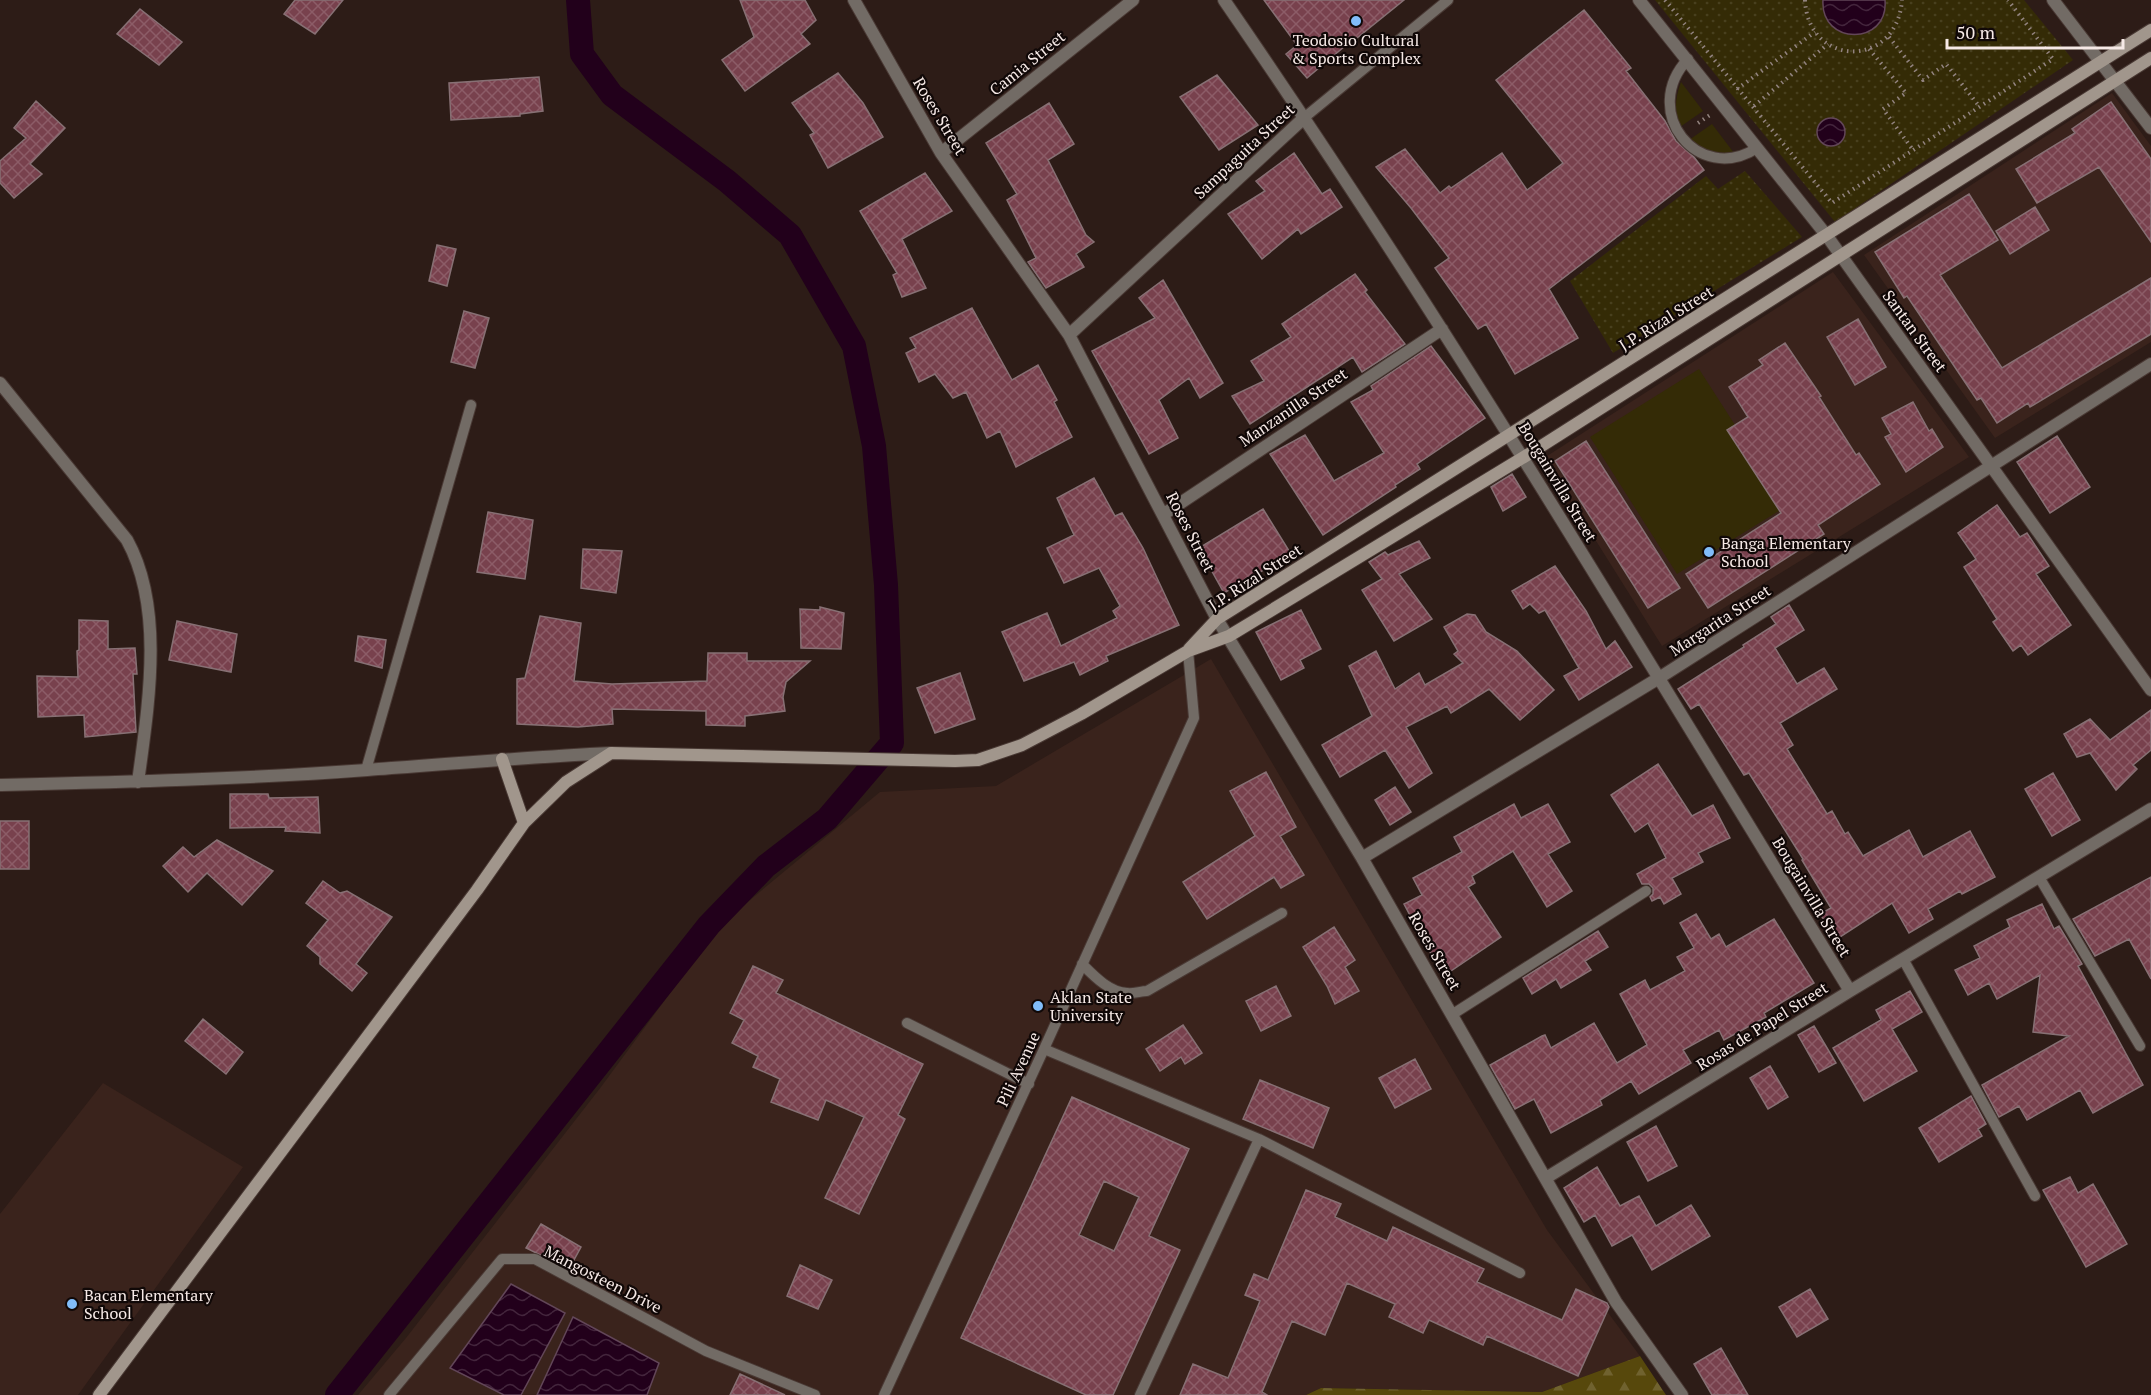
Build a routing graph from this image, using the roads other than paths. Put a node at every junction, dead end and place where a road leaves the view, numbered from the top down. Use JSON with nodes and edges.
{"nodes":[{"id":1,"x":854,"y":0,"type":"edge"},
{"id":2,"x":1133,"y":0,"type":"edge"},
{"id":3,"x":1224,"y":0,"type":"edge"},
{"id":4,"x":1448,"y":0,"type":"edge"},
{"id":5,"x":1639,"y":0,"type":"edge"},
{"id":6,"x":2053,"y":0,"type":"edge"},
{"id":7,"x":2151,"y":30,"type":"edge"},
{"id":8,"x":2151,"y":58,"type":"edge"},
{"id":9,"x":1688,"y":60,"type":"junction"},
{"id":10,"x":2100,"y":61,"type":"junction"},
{"id":11,"x":2115,"y":81,"type":"junction"},
{"id":12,"x":1305,"y":117,"type":"junction"},
{"id":13,"x":2151,"y":129,"type":"edge"},
{"id":14,"x":1756,"y":148,"type":"junction"},
{"id":15,"x":941,"y":153,"type":"junction"},
{"id":16,"x":1827,"y":236,"type":"junction"},
{"id":17,"x":1840,"y":255,"type":"junction"},
{"id":18,"x":1442,"y":328,"type":"junction"},
{"id":19,"x":1069,"y":335,"type":"junction"},
{"id":20,"x":2151,"y":364,"type":"edge"},
{"id":21,"x":0,"y":383,"type":"edge"},
{"id":22,"x":471,"y":405,"type":"dead end"},
{"id":23,"x":1510,"y":435,"type":"junction"},
{"id":24,"x":1524,"y":457,"type":"junction"},
{"id":25,"x":1991,"y":466,"type":"junction"},
{"id":26,"x":1164,"y":514,"type":"junction"},
{"id":27,"x":1218,"y":619,"type":"junction"},
{"id":28,"x":1228,"y":636,"type":"junction"},
{"id":29,"x":1188,"y":651,"type":"junction"},
{"id":30,"x":1659,"y":678,"type":"junction"},
{"id":31,"x":2151,"y":690,"type":"edge"},
{"id":32,"x":611,"y":753,"type":"junction"},
{"id":33,"x":502,"y":759,"type":"junction"},
{"id":34,"x":366,"y":770,"type":"junction"},
{"id":35,"x":138,"y":782,"type":"junction"},
{"id":36,"x":0,"y":785,"type":"edge"},
{"id":37,"x":2151,"y":810,"type":"edge"},
{"id":38,"x":524,"y":823,"type":"junction"},
{"id":39,"x":1362,"y":858,"type":"junction"},
{"id":40,"x":2039,"y":877,"type":"junction"},
{"id":41,"x":1646,"y":891,"type":"dead end"},
{"id":42,"x":1282,"y":913,"type":"dead end"},
{"id":43,"x":1902,"y":959,"type":"junction"},
{"id":44,"x":1082,"y":964,"type":"junction"},
{"id":45,"x":1850,"y":991,"type":"junction"},
{"id":46,"x":1453,"y":1014,"type":"junction"},
{"id":47,"x":907,"y":1023,"type":"dead end"},
{"id":48,"x":2140,"y":1046,"type":"dead end"},
{"id":49,"x":1044,"y":1049,"type":"junction"},
{"id":50,"x":1029,"y":1084,"type":"junction"},
{"id":51,"x":1259,"y":1139,"type":"junction"},
{"id":52,"x":1546,"y":1179,"type":"junction"},
{"id":53,"x":2035,"y":1196,"type":"dead end"},
{"id":54,"x":1520,"y":1273,"type":"dead end"},
{"id":55,"x":99,"y":1395,"type":"edge"},
{"id":56,"x":389,"y":1395,"type":"edge"},
{"id":57,"x":815,"y":1395,"type":"edge"},
{"id":58,"x":884,"y":1395,"type":"edge"},
{"id":59,"x":1140,"y":1395,"type":"edge"},
{"id":60,"x":1682,"y":1395,"type":"edge"}],
"edges":[{"from":1,"to":15,"type":"street","name":"Roses Street"},
{"from":2,"to":15,"type":"street","name":"Camia Street"},
{"from":3,"to":12,"type":"street","name":"Bougainvilla Street"},
{"from":4,"to":12,"type":"lane","name":"Sampaguita Street"},
{"from":5,"to":9,"type":"street","name":"Santan Street"},
{"from":6,"to":10,"type":"street"},
{"from":7,"to":10,"type":"main road","name":"J.P. Rizal Street"},
{"from":8,"to":11,"type":"main road","name":"J.P. Rizal Street"},
{"from":9,"to":14,"type":"street","name":"Santan Street"},
{"from":9,"to":14,"type":"lane"},
{"from":10,"to":11,"type":"street"},
{"from":10,"to":16,"type":"main road","name":"J.P. Rizal Street"},
{"from":11,"to":13,"type":"street"},
{"from":11,"to":17,"type":"main road","name":"J.P. Rizal Street"},
{"from":12,"to":18,"type":"street","name":"Bougainvilla Street"},
{"from":12,"to":19,"type":"street","name":"Sampaguita Street"},
{"from":14,"to":16,"type":"street","name":"Santan Street"},
{"from":15,"to":19,"type":"street","name":"Roses Street"},
{"from":16,"to":17,"type":"street","name":"Santan Street"},
{"from":16,"to":23,"type":"main road","name":"J.P. Rizal Street"},
{"from":17,"to":24,"type":"main road","name":"J.P. Rizal Street"},
{"from":17,"to":25,"type":"street","name":"Santan Street"},
{"from":18,"to":23,"type":"street","name":"Bougainvilla Street"},
{"from":18,"to":26,"type":"street","name":"Manzanilla Street"},
{"from":19,"to":26,"type":"street","name":"Roses Street"},
{"from":20,"to":25,"type":"street","name":"Margarita Street"},
{"from":21,"to":35,"type":"street"},
{"from":22,"to":34,"type":"lane"},
{"from":23,"to":24,"type":"street","name":"Bougainvilla Street"},
{"from":23,"to":27,"type":"main road","name":"J.P. Rizal Street"},
{"from":24,"to":28,"type":"main road","name":"J.P. Rizal Street"},
{"from":24,"to":30,"type":"street","name":"Bougainvilla Street"},
{"from":25,"to":30,"type":"street","name":"Margarita Street"},
{"from":25,"to":31,"type":"street","name":"Santan Street"},
{"from":26,"to":27,"type":"street","name":"Roses Street"},
{"from":27,"to":28,"type":"street","name":"Roses Street"},
{"from":27,"to":29,"type":"main road","name":"J.P. Rizal Street"},
{"from":28,"to":29,"type":"main road","name":"J.P. Rizal Street"},
{"from":28,"to":39,"type":"street","name":"Roses Street"},
{"from":29,"to":32,"type":"main road"},
{"from":29,"to":44,"type":"lane","name":"Pili Avenue"},
{"from":30,"to":39,"type":"street","name":"Margarita Street"},
{"from":30,"to":45,"type":"street","name":"Bougainvilla Street"},
{"from":32,"to":33,"type":"street"},
{"from":32,"to":38,"type":"main road"},
{"from":33,"to":34,"type":"street"},
{"from":33,"to":38,"type":"main road"},
{"from":34,"to":35,"type":"street"},
{"from":35,"to":36,"type":"street"},
{"from":37,"to":40,"type":"street","name":"Rosas de Papel Street"},
{"from":38,"to":55,"type":"main road"},
{"from":39,"to":46,"type":"street","name":"Roses Street"},
{"from":40,"to":43,"type":"street","name":"Rosas de Papel Street"},
{"from":40,"to":48,"type":"lane"},
{"from":41,"to":46,"type":"lane"},
{"from":42,"to":44,"type":"lane"},
{"from":43,"to":45,"type":"street","name":"Rosas de Papel Street"},
{"from":43,"to":53,"type":"lane"},
{"from":44,"to":49,"type":"lane","name":"Pili Avenue"},
{"from":45,"to":52,"type":"street","name":"Rosas de Papel Street"},
{"from":46,"to":52,"type":"street","name":"Roses Street"},
{"from":47,"to":50,"type":"lane"},
{"from":49,"to":50,"type":"lane","name":"Pili Avenue"},
{"from":49,"to":51,"type":"lane"},
{"from":50,"to":58,"type":"lane","name":"Pili Avenue"},
{"from":51,"to":54,"type":"lane"},
{"from":51,"to":59,"type":"lane"},
{"from":52,"to":60,"type":"street","name":"Roses Street"},
{"from":56,"to":57,"type":"lane","name":"Mangosteen Drive"}]}
